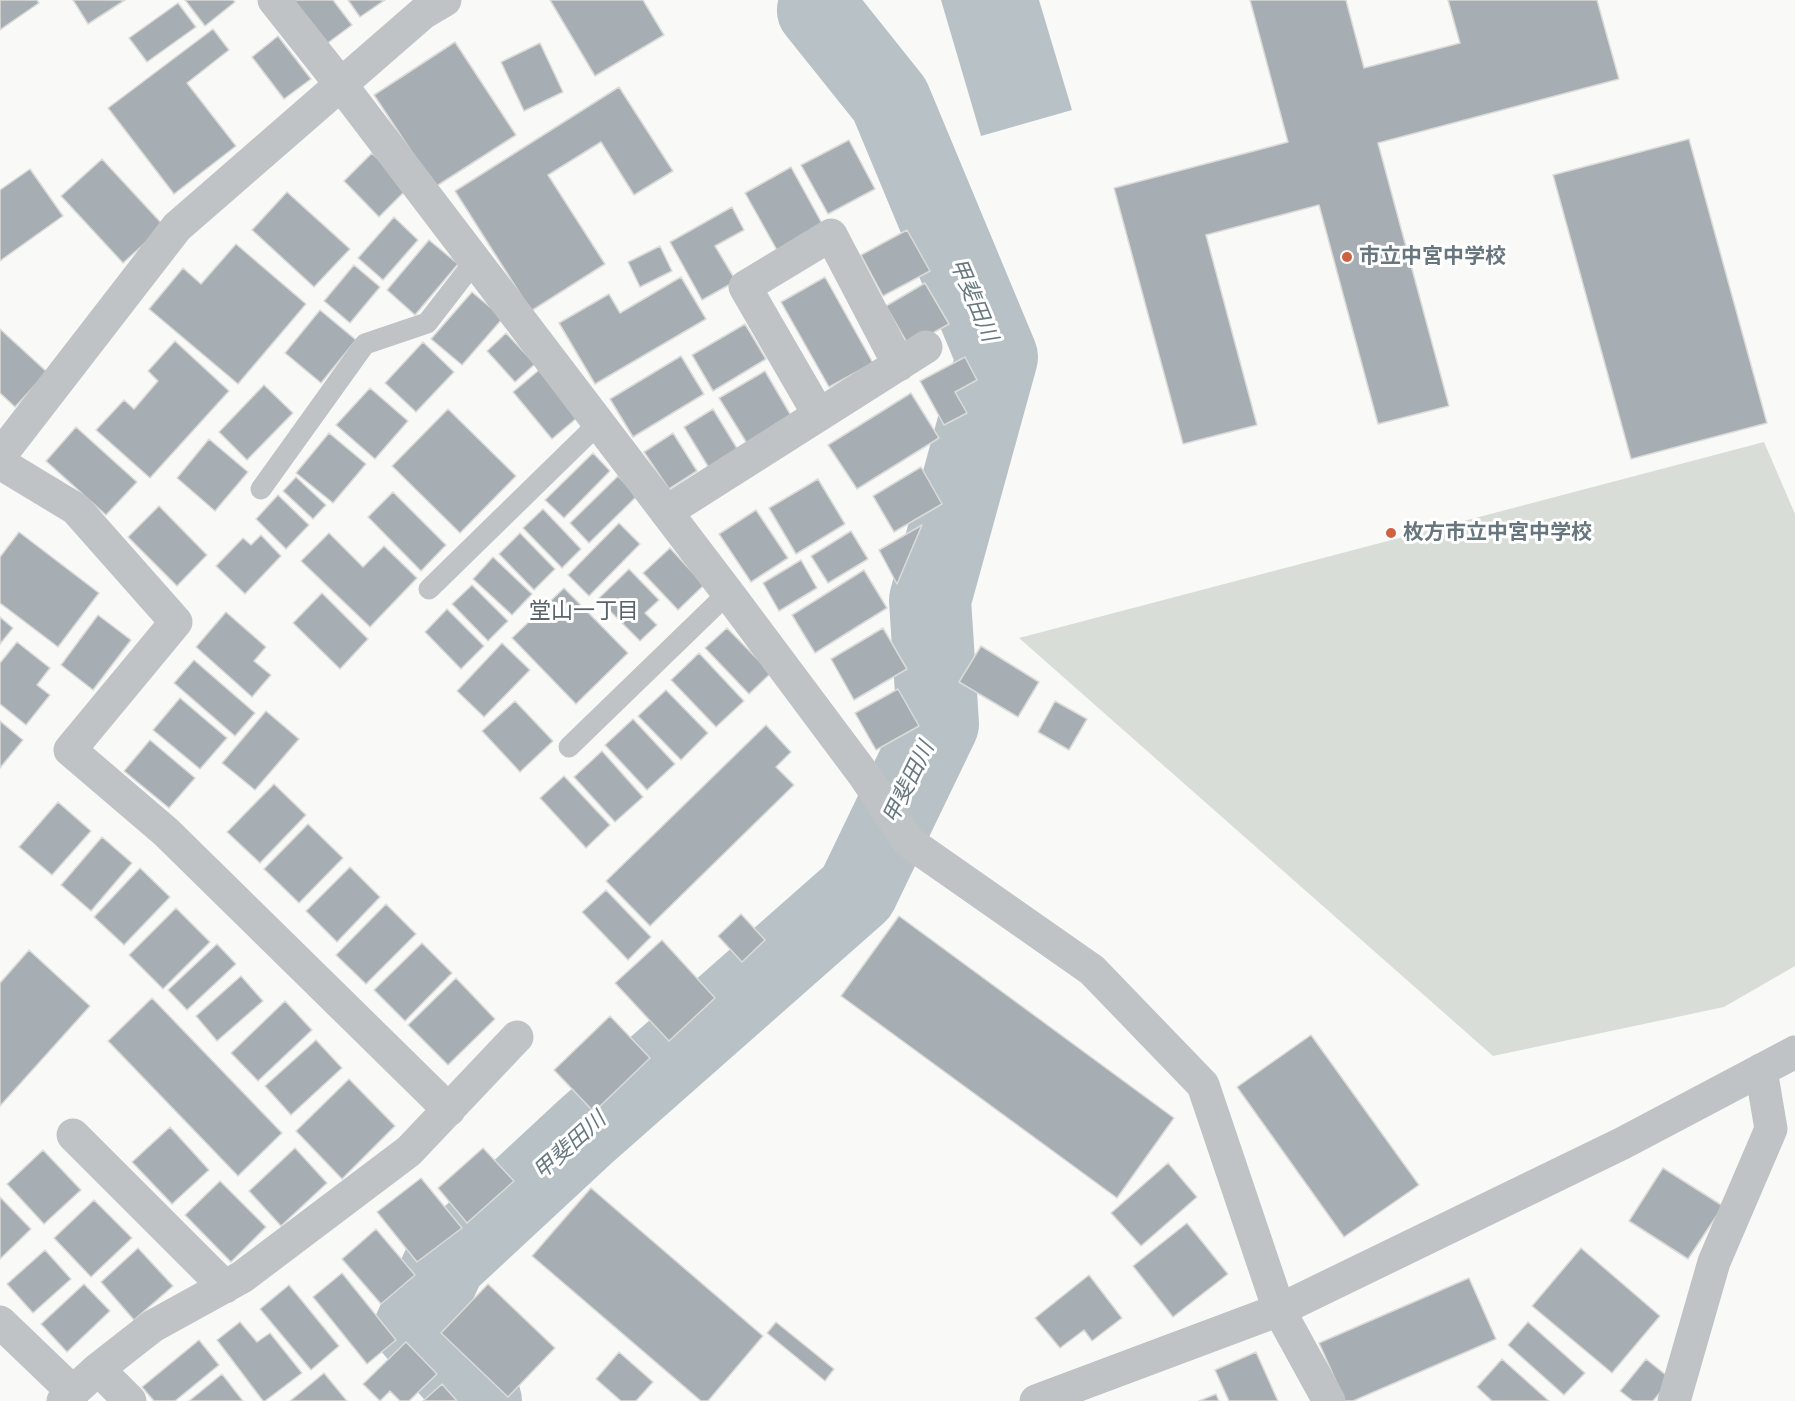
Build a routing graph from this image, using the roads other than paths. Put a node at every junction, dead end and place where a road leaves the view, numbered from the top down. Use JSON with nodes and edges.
{"nodes":[{"id":1,"x":274,"y":0,"type":"edge"},
{"id":2,"x":445,"y":0,"type":"edge"},
{"id":3,"x":342,"y":86,"type":"junction"},
{"id":4,"x":475,"y":261,"type":"junction"},
{"id":5,"x":926,"y":347,"type":"dead end"},
{"id":6,"x":899,"y":365,"type":"junction"},
{"id":7,"x":819,"y":416,"type":"junction"},
{"id":8,"x":599,"y":423,"type":"junction"},
{"id":9,"x":0,"y":456,"type":"edge"},
{"id":10,"x":0,"y":463,"type":"edge"},
{"id":11,"x":261,"y":489,"type":"dead end"},
{"id":12,"x":666,"y":512,"type":"junction"},
{"id":13,"x":429,"y":589,"type":"dead end"},
{"id":14,"x":728,"y":593,"type":"junction"},
{"id":15,"x":569,"y":747,"type":"dead end"},
{"id":16,"x":517,"y":1037,"type":"dead end"},
{"id":17,"x":1795,"y":1052,"type":"edge"},
{"id":18,"x":1761,"y":1070,"type":"junction"},
{"id":19,"x":449,"y":1110,"type":"junction"},
{"id":20,"x":73,"y":1135,"type":"dead end"},
{"id":21,"x":225,"y":1287,"type":"junction"},
{"id":22,"x":1279,"y":1310,"type":"junction"},
{"id":23,"x":0,"y":1322,"type":"edge"},
{"id":24,"x":98,"y":1369,"type":"junction"},
{"id":25,"x":68,"y":1396,"type":"edge"},
{"id":26,"x":130,"y":1401,"type":"edge"},
{"id":27,"x":1036,"y":1401,"type":"edge"},
{"id":28,"x":1329,"y":1401,"type":"edge"},
{"id":29,"x":1674,"y":1401,"type":"edge"}],
"edges":[{"from":1,"to":3,"type":"street"},
{"from":2,"to":3,"type":"street"},
{"from":3,"to":4,"type":"street"},
{"from":3,"to":9,"type":"street"},
{"from":4,"to":8,"type":"street"},
{"from":4,"to":11,"type":"lane"},
{"from":5,"to":6,"type":"street"},
{"from":6,"to":7,"type":"street"},
{"from":6,"to":7,"type":"street"},
{"from":7,"to":12,"type":"street"},
{"from":8,"to":12,"type":"street"},
{"from":8,"to":13,"type":"lane"},
{"from":10,"to":19,"type":"street"},
{"from":12,"to":14,"type":"street"},
{"from":14,"to":15,"type":"lane"},
{"from":14,"to":22,"type":"street"},
{"from":16,"to":19,"type":"street"},
{"from":17,"to":18,"type":"street"},
{"from":18,"to":22,"type":"street"},
{"from":18,"to":29,"type":"street"},
{"from":19,"to":21,"type":"street"},
{"from":20,"to":21,"type":"street"},
{"from":21,"to":24,"type":"street"},
{"from":22,"to":27,"type":"street"},
{"from":22,"to":28,"type":"street"},
{"from":23,"to":25,"type":"street"},
{"from":24,"to":25,"type":"street"},
{"from":24,"to":26,"type":"street"}]}
